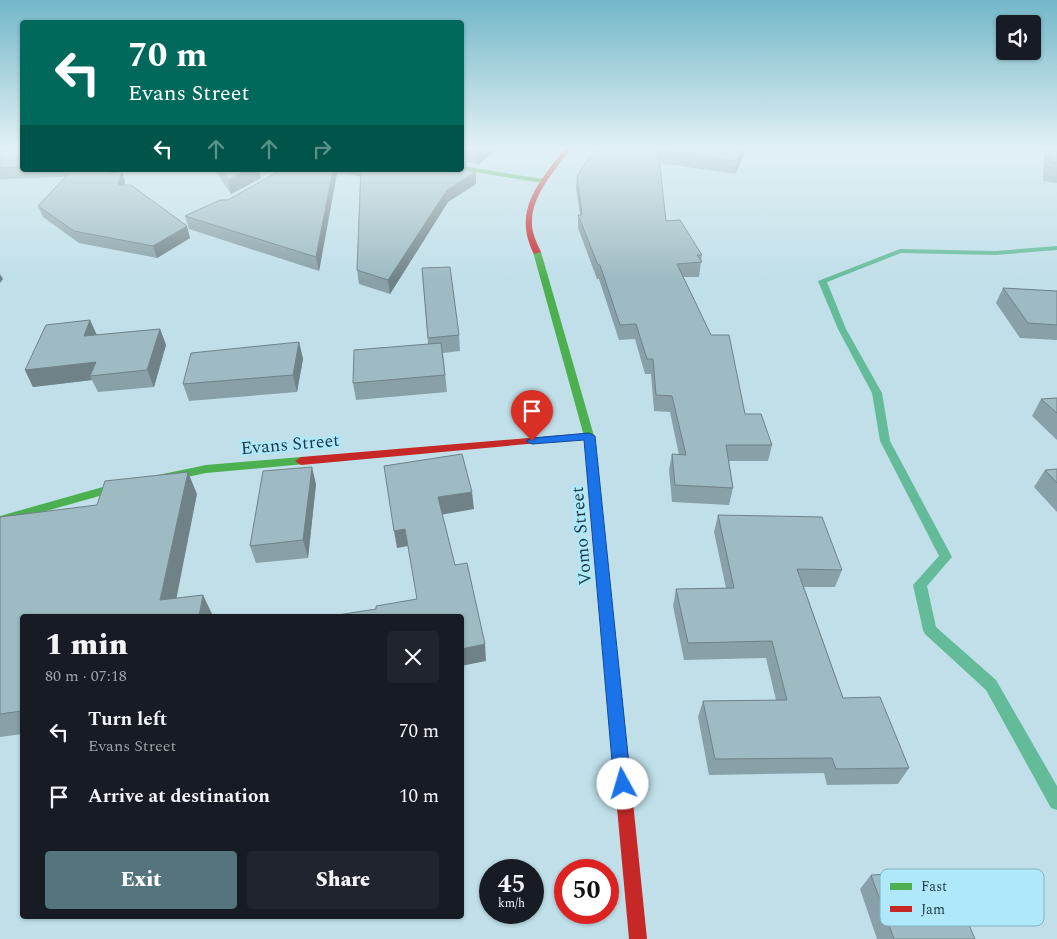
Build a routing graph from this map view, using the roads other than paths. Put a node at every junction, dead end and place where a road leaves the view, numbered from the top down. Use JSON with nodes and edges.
{"nodes":[{"id":1,"x":538,"y":192,"type":"edge"},
{"id":2,"x":589,"y":436,"type":"junction"},
{"id":3,"x":0,"y":520,"type":"edge"},
{"id":4,"x":638,"y":939,"type":"edge"}],
"edges":[{"from":1,"to":2,"type":"main road","name":"Vomo Street"},
{"from":2,"to":3,"type":"main road","name":"Evans Street"},
{"from":2,"to":4,"type":"main road","name":"Vomo Street"}]}
